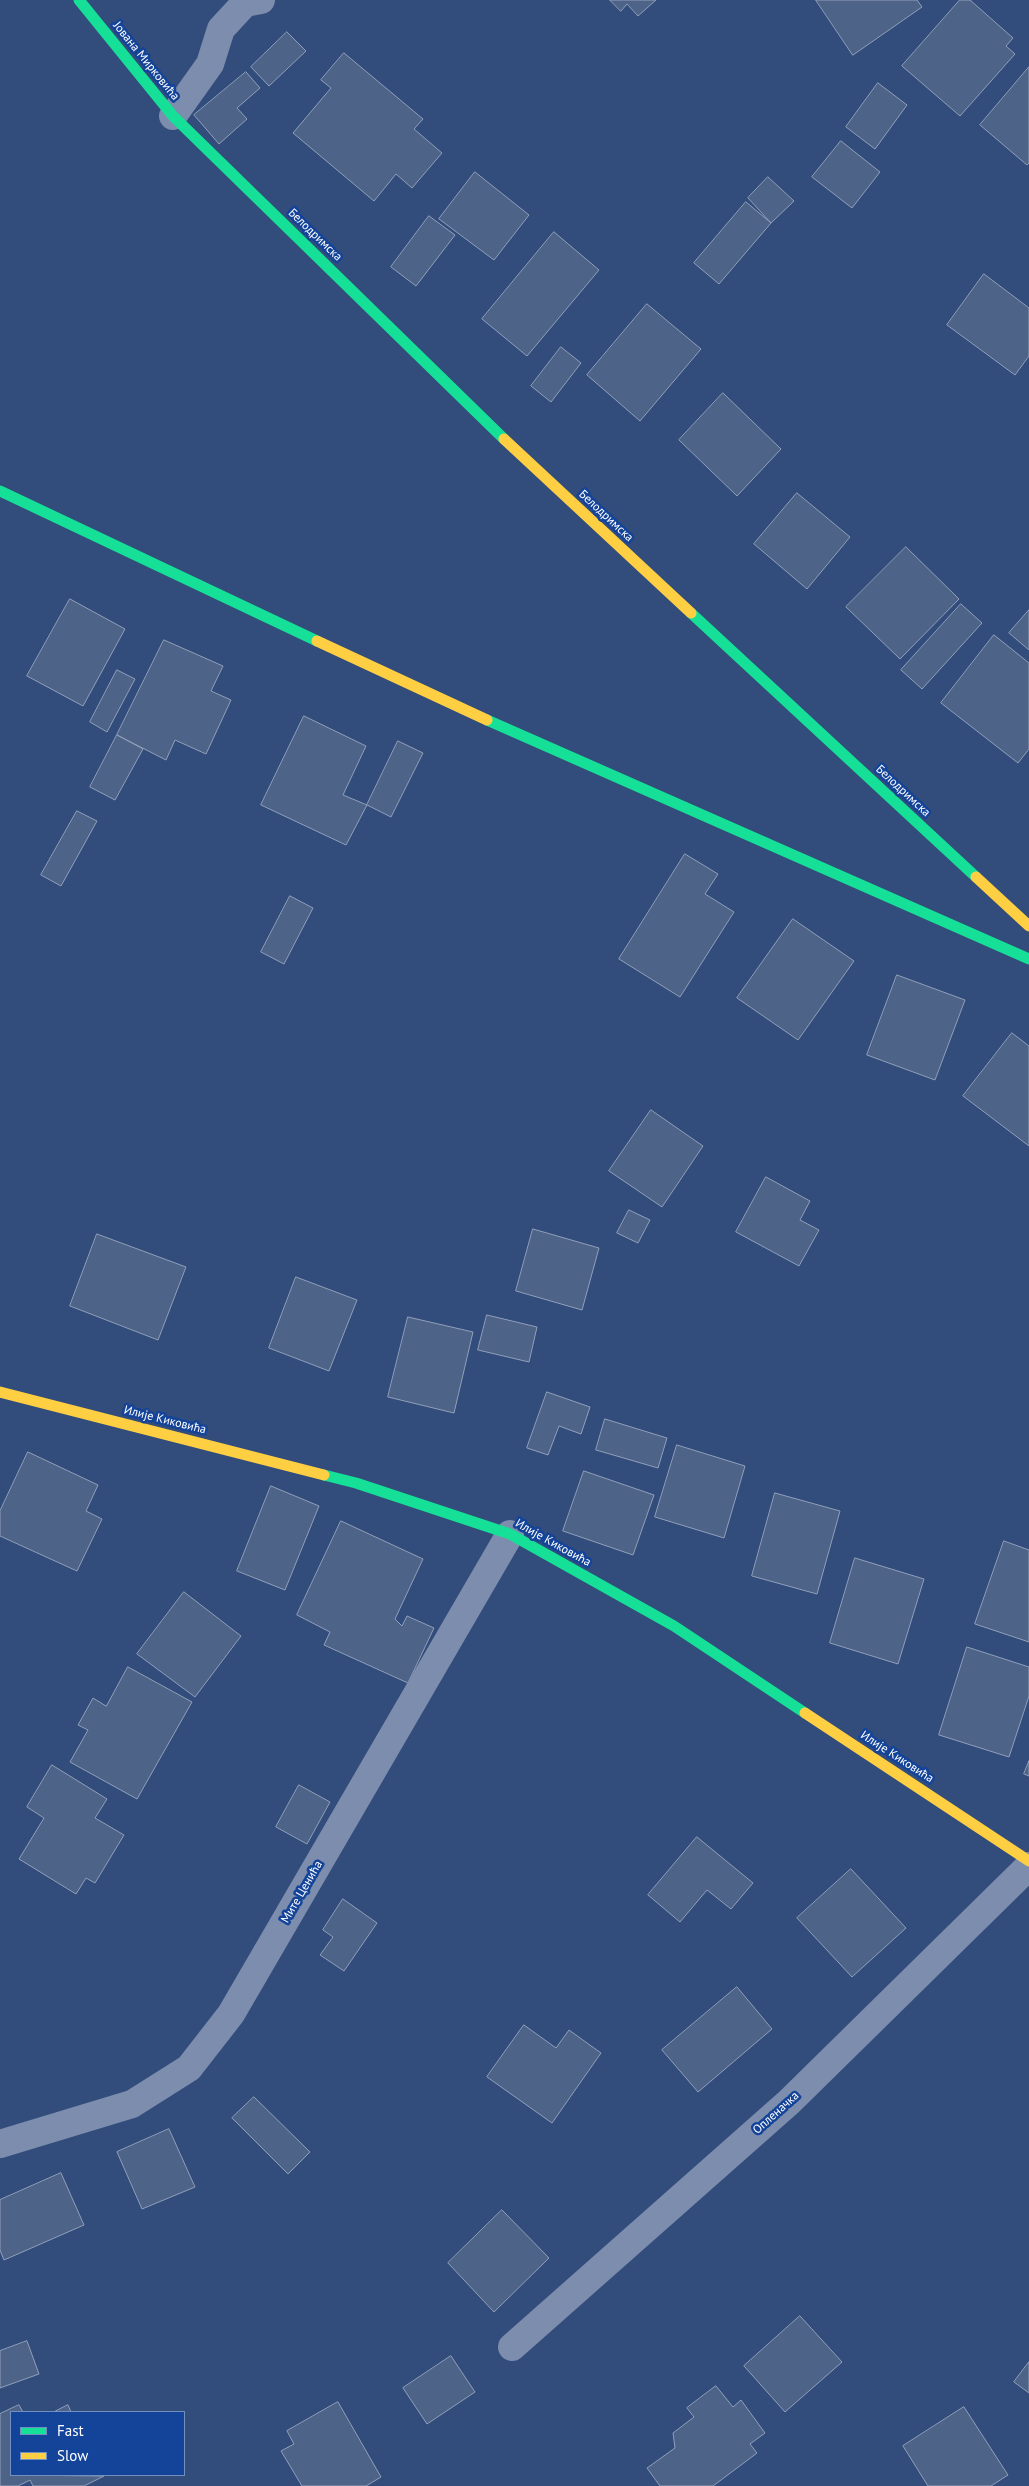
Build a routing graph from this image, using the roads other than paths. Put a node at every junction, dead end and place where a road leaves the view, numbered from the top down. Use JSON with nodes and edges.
{"nodes":[{"id":1,"x":79,"y":0,"type":"edge"},
{"id":2,"x":261,"y":0,"type":"edge"},
{"id":3,"x":174,"y":116,"type":"junction"},
{"id":4,"x":0,"y":491,"type":"edge"},
{"id":5,"x":1029,"y":926,"type":"edge"},
{"id":6,"x":1029,"y":959,"type":"edge"},
{"id":7,"x":0,"y":1392,"type":"edge"},
{"id":8,"x":510,"y":1534,"type":"junction"},
{"id":9,"x":1029,"y":1861,"type":"edge"},
{"id":10,"x":1029,"y":1866,"type":"edge"},
{"id":11,"x":0,"y":2144,"type":"edge"},
{"id":12,"x":512,"y":2347,"type":"dead end"}],
"edges":[{"from":1,"to":3,"type":"street","name":"Јована Мирковића"},
{"from":2,"to":3,"type":"street"},
{"from":3,"to":5,"type":"street","name":"Белодримска"},
{"from":4,"to":6,"type":"street"},
{"from":7,"to":8,"type":"street","name":"Илије Киковића"},
{"from":8,"to":9,"type":"street","name":"Илије Киковића"},
{"from":8,"to":11,"type":"street","name":"Мите Ценића"},
{"from":10,"to":12,"type":"street","name":"Опленачка"}]}
